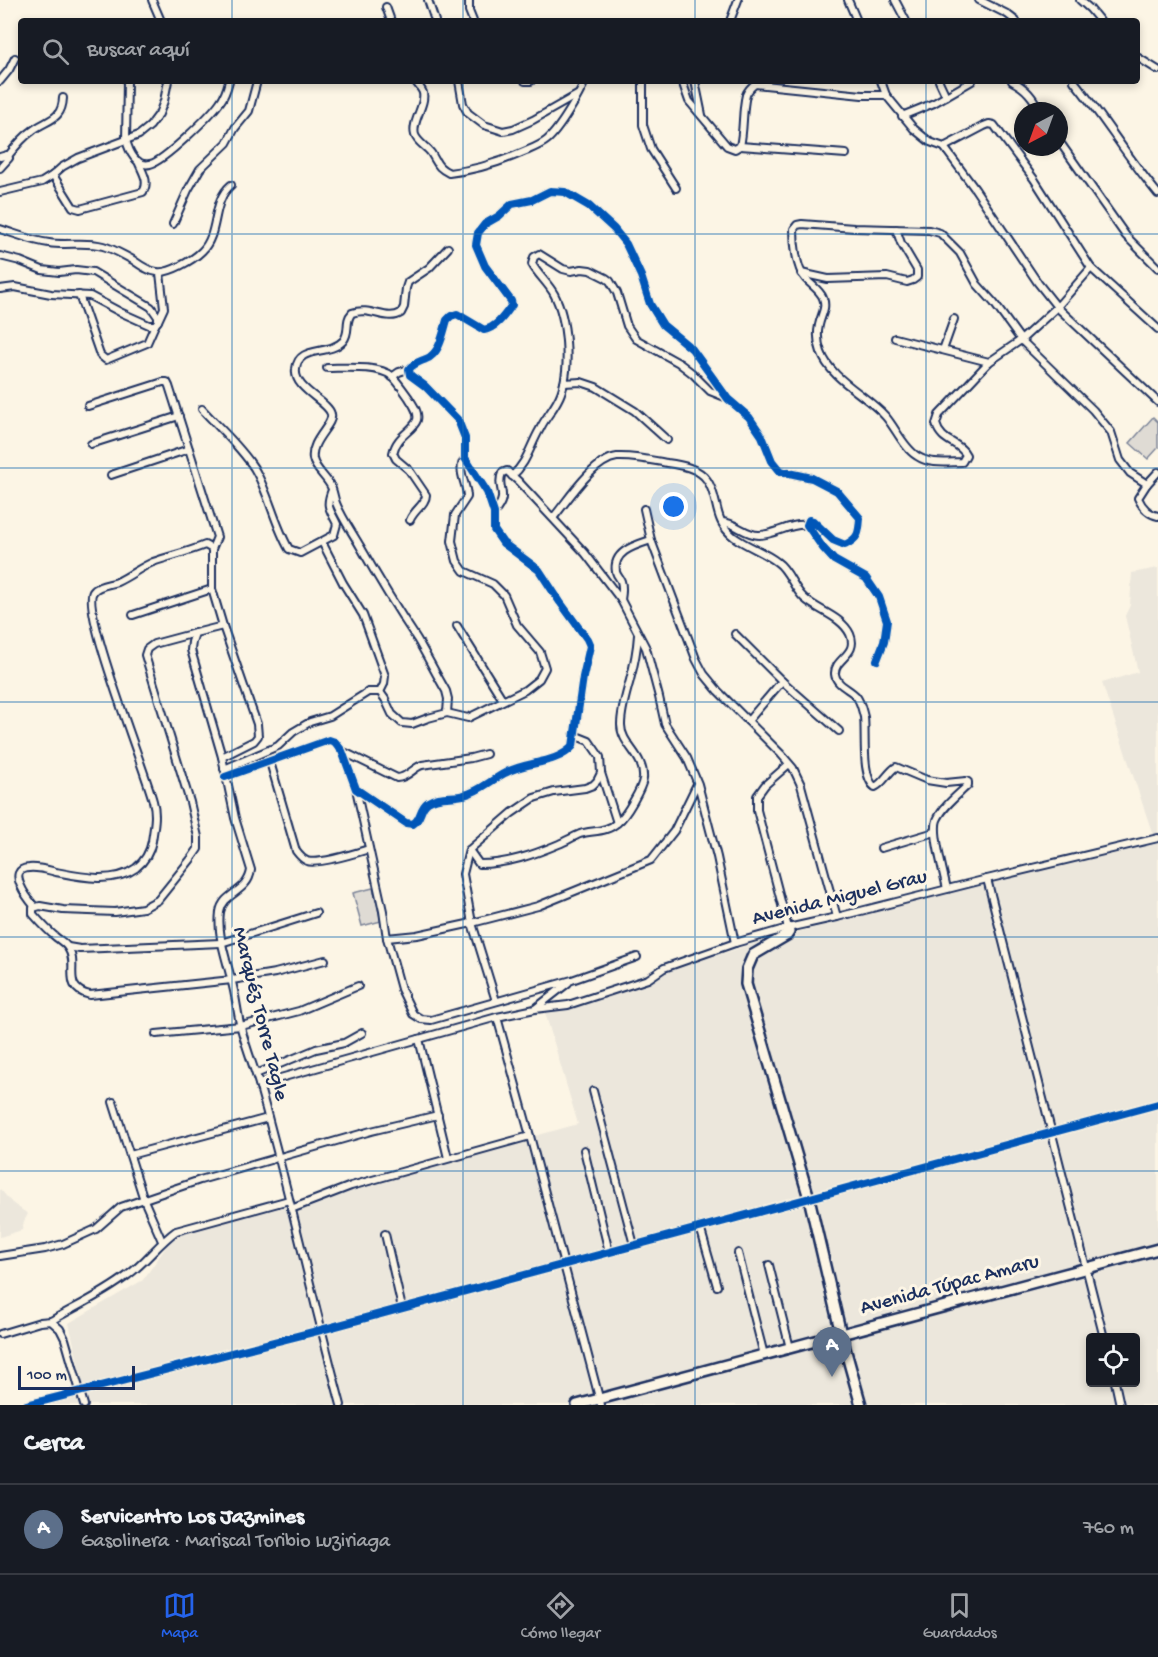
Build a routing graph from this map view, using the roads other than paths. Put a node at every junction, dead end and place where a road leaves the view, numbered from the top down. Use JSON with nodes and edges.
{"nodes":[{"id":1,"x":152,"y":0,"type":"edge"},
{"id":2,"x":428,"y":0,"type":"edge"},
{"id":3,"x":470,"y":0,"type":"edge"},
{"id":4,"x":738,"y":0,"type":"edge"},
{"id":5,"x":848,"y":0,"type":"edge"},
{"id":6,"x":895,"y":0,"type":"edge"},
{"id":7,"x":979,"y":0,"type":"edge"},
{"id":8,"x":1080,"y":0,"type":"edge"},
{"id":9,"x":387,"y":7,"type":"dead end"},
{"id":10,"x":160,"y":18,"type":"edge"},
{"id":11,"x":390,"y":18,"type":"edge"},
{"id":12,"x":434,"y":18,"type":"edge"},
{"id":13,"x":472,"y":18,"type":"edge"},
{"id":14,"x":731,"y":18,"type":"edge"},
{"id":15,"x":856,"y":18,"type":"edge"},
{"id":16,"x":904,"y":18,"type":"edge"},
{"id":17,"x":1012,"y":18,"type":"edge"},
{"id":18,"x":1097,"y":18,"type":"edge"},
{"id":19,"x":15,"y":58,"type":"dead end"},
{"id":20,"x":1140,"y":59,"type":"edge"},
{"id":21,"x":1158,"y":70,"type":"edge"},
{"id":22,"x":0,"y":81,"type":"edge"},
{"id":23,"x":127,"y":84,"type":"edge"},
{"id":24,"x":167,"y":84,"type":"edge"},
{"id":25,"x":228,"y":84,"type":"edge"},
{"id":26,"x":256,"y":84,"type":"edge"},
{"id":27,"x":417,"y":84,"type":"edge"},
{"id":28,"x":460,"y":84,"type":"edge"},
{"id":29,"x":584,"y":84,"type":"edge"},
{"id":30,"x":643,"y":84,"type":"edge"},
{"id":31,"x":683,"y":84,"type":"edge"},
{"id":32,"x":695,"y":84,"type":"edge"},
{"id":33,"x":882,"y":84,"type":"edge"},
{"id":34,"x":940,"y":84,"type":"edge"},
{"id":35,"x":967,"y":84,"type":"edge"},
{"id":36,"x":1020,"y":84,"type":"edge"},
{"id":37,"x":1076,"y":84,"type":"edge"},
{"id":38,"x":580,"y":93,"type":"junction"},
{"id":39,"x":886,"y":96,"type":"junction"},
{"id":40,"x":946,"y":96,"type":"junction"},
{"id":41,"x":63,"y":98,"type":"dead end"},
{"id":42,"x":1035,"y":102,"type":"edge"},
{"id":43,"x":902,"y":116,"type":"junction"},
{"id":44,"x":703,"y":118,"type":"junction"},
{"id":45,"x":126,"y":140,"type":"junction"},
{"id":46,"x":740,"y":146,"type":"junction"},
{"id":47,"x":944,"y":147,"type":"junction"},
{"id":48,"x":846,"y":154,"type":"dead end"},
{"id":49,"x":1068,"y":154,"type":"edge"},
{"id":50,"x":8,"y":156,"type":"junction"},
{"id":51,"x":0,"y":157,"type":"edge"},
{"id":52,"x":138,"y":161,"type":"junction"},
{"id":53,"x":0,"y":168,"type":"edge"},
{"id":54,"x":53,"y":176,"type":"junction"},
{"id":55,"x":231,"y":186,"type":"dead end"},
{"id":56,"x":676,"y":188,"type":"dead end"},
{"id":57,"x":0,"y":192,"type":"edge"},
{"id":58,"x":1158,"y":194,"type":"edge"},
{"id":59,"x":173,"y":224,"type":"dead end"},
{"id":60,"x":0,"y":229,"type":"edge"},
{"id":61,"x":896,"y":229,"type":"junction"},
{"id":62,"x":448,"y":248,"type":"dead end"},
{"id":63,"x":0,"y":255,"type":"edge"},
{"id":64,"x":1091,"y":268,"type":"junction"},
{"id":65,"x":1158,"y":268,"type":"edge"},
{"id":66,"x":160,"y":273,"type":"junction"},
{"id":67,"x":801,"y":273,"type":"junction"},
{"id":68,"x":0,"y":289,"type":"edge"},
{"id":69,"x":79,"y":295,"type":"junction"},
{"id":70,"x":1057,"y":307,"type":"junction"},
{"id":71,"x":954,"y":319,"type":"dead end"},
{"id":72,"x":156,"y":323,"type":"junction"},
{"id":73,"x":1158,"y":330,"type":"edge"},
{"id":74,"x":895,"y":338,"type":"dead end"},
{"id":75,"x":1021,"y":340,"type":"junction"},
{"id":76,"x":943,"y":350,"type":"junction"},
{"id":77,"x":989,"y":362,"type":"junction"},
{"id":78,"x":327,"y":368,"type":"dead end"},
{"id":79,"x":409,"y":369,"type":"junction"},
{"id":80,"x":392,"y":377,"type":"junction"},
{"id":81,"x":564,"y":382,"type":"junction"},
{"id":82,"x":728,"y":399,"type":"junction"},
{"id":83,"x":1158,"y":402,"type":"edge"},
{"id":84,"x":88,"y":406,"type":"dead end"},
{"id":85,"x":202,"y":409,"type":"dead end"},
{"id":86,"x":179,"y":416,"type":"junction"},
{"id":87,"x":667,"y":440,"type":"dead end"},
{"id":88,"x":91,"y":444,"type":"dead end"},
{"id":89,"x":189,"y":449,"type":"junction"},
{"id":90,"x":465,"y":458,"type":"junction"},
{"id":91,"x":1158,"y":472,"type":"edge"},
{"id":92,"x":111,"y":475,"type":"dead end"},
{"id":93,"x":512,"y":476,"type":"junction"},
{"id":94,"x":1146,"y":484,"type":"junction"},
{"id":95,"x":332,"y":490,"type":"junction"},
{"id":96,"x":644,"y":509,"type":"dead end"},
{"id":97,"x":494,"y":513,"type":"junction"},
{"id":98,"x":1158,"y":516,"type":"edge"},
{"id":99,"x":553,"y":518,"type":"junction"},
{"id":100,"x":410,"y":520,"type":"dead end"},
{"id":101,"x":722,"y":522,"type":"junction"},
{"id":102,"x":807,"y":525,"type":"junction"},
{"id":103,"x":651,"y":540,"type":"junction"},
{"id":104,"x":322,"y":542,"type":"junction"},
{"id":105,"x":212,"y":549,"type":"junction"},
{"id":106,"x":212,"y":589,"type":"junction"},
{"id":107,"x":621,"y":600,"type":"junction"},
{"id":108,"x":133,"y":615,"type":"dead end"},
{"id":109,"x":223,"y":626,"type":"junction"},
{"id":110,"x":457,"y":626,"type":"dead end"},
{"id":111,"x":195,"y":633,"type":"junction"},
{"id":112,"x":638,"y":634,"type":"junction"},
{"id":113,"x":735,"y":634,"type":"dead end"},
{"id":114,"x":877,"y":660,"type":"dead end"},
{"id":115,"x":782,"y":681,"type":"junction"},
{"id":116,"x":380,"y":692,"type":"junction"},
{"id":117,"x":504,"y":700,"type":"junction"},
{"id":118,"x":447,"y":713,"type":"junction"},
{"id":119,"x":748,"y":721,"type":"junction"},
{"id":120,"x":839,"y":731,"type":"dead end"},
{"id":121,"x":574,"y":735,"type":"junction"},
{"id":122,"x":342,"y":751,"type":"junction"},
{"id":123,"x":486,"y":754,"type":"dead end"},
{"id":124,"x":222,"y":757,"type":"junction"},
{"id":125,"x":270,"y":762,"type":"junction"},
{"id":126,"x":789,"y":764,"type":"junction"},
{"id":127,"x":224,"y":769,"type":"junction"},
{"id":128,"x":601,"y":773,"type":"junction"},
{"id":129,"x":225,"y":777,"type":"junction"},
{"id":130,"x":698,"y":784,"type":"junction"},
{"id":131,"x":356,"y":789,"type":"junction"},
{"id":132,"x":618,"y":824,"type":"junction"},
{"id":133,"x":935,"y":832,"type":"junction"},
{"id":134,"x":1158,"y":838,"type":"edge"},
{"id":135,"x":881,"y":848,"type":"dead end"},
{"id":136,"x":369,"y":849,"type":"junction"},
{"id":137,"x":469,"y":850,"type":"junction"},
{"id":138,"x":987,"y":879,"type":"junction"},
{"id":139,"x":947,"y":889,"type":"junction"},
{"id":140,"x":34,"y":907,"type":"junction"},
{"id":141,"x":316,"y":913,"type":"dead end"},
{"id":142,"x":837,"y":917,"type":"junction"},
{"id":143,"x":472,"y":923,"type":"junction"},
{"id":144,"x":788,"y":928,"type":"junction"},
{"id":145,"x":387,"y":938,"type":"junction"},
{"id":146,"x":221,"y":943,"type":"junction"},
{"id":147,"x":735,"y":943,"type":"junction"},
{"id":148,"x":68,"y":947,"type":"junction"},
{"id":149,"x":638,"y":957,"type":"dead end"},
{"id":150,"x":325,"y":960,"type":"dead end"},
{"id":151,"x":232,"y":980,"type":"junction"},
{"id":152,"x":572,"y":981,"type":"junction"},
{"id":153,"x":358,"y":986,"type":"dead end"},
{"id":154,"x":496,"y":1001,"type":"junction"},
{"id":155,"x":536,"y":1009,"type":"junction"},
{"id":156,"x":497,"y":1017,"type":"junction"},
{"id":157,"x":241,"y":1026,"type":"junction"},
{"id":158,"x":362,"y":1033,"type":"dead end"},
{"id":159,"x":156,"y":1034,"type":"dead end"},
{"id":160,"x":420,"y":1039,"type":"junction"},
{"id":161,"x":255,"y":1074,"type":"junction"},
{"id":162,"x":259,"y":1084,"type":"junction"},
{"id":163,"x":593,"y":1090,"type":"dead end"},
{"id":164,"x":113,"y":1102,"type":"dead end"},
{"id":165,"x":1158,"y":1104,"type":"edge"},
{"id":166,"x":438,"y":1115,"type":"junction"},
{"id":167,"x":268,"y":1118,"type":"junction"},
{"id":168,"x":1052,"y":1132,"type":"junction"},
{"id":169,"x":530,"y":1136,"type":"junction"},
{"id":170,"x":585,"y":1150,"type":"dead end"},
{"id":171,"x":130,"y":1155,"type":"junction"},
{"id":172,"x":278,"y":1158,"type":"junction"},
{"id":173,"x":448,"y":1158,"type":"junction"},
{"id":174,"x":809,"y":1198,"type":"junction"},
{"id":175,"x":144,"y":1200,"type":"junction"},
{"id":176,"x":289,"y":1200,"type":"junction"},
{"id":177,"x":291,"y":1209,"type":"junction"},
{"id":178,"x":700,"y":1227,"type":"junction"},
{"id":179,"x":385,"y":1234,"type":"dead end"},
{"id":180,"x":162,"y":1241,"type":"junction"},
{"id":181,"x":634,"y":1245,"type":"junction"},
{"id":182,"x":1158,"y":1249,"type":"edge"},
{"id":183,"x":609,"y":1252,"type":"junction"},
{"id":184,"x":738,"y":1253,"type":"dead end"},
{"id":185,"x":0,"y":1256,"type":"edge"},
{"id":186,"x":563,"y":1264,"type":"junction"},
{"id":187,"x":769,"y":1265,"type":"dead end"},
{"id":188,"x":1087,"y":1268,"type":"junction"},
{"id":189,"x":717,"y":1286,"type":"dead end"},
{"id":190,"x":402,"y":1308,"type":"junction"},
{"id":191,"x":51,"y":1321,"type":"junction"},
{"id":192,"x":321,"y":1330,"type":"junction"},
{"id":193,"x":1103,"y":1333,"type":"edge"},
{"id":194,"x":0,"y":1334,"type":"edge"},
{"id":195,"x":841,"y":1334,"type":"junction"},
{"id":196,"x":790,"y":1348,"type":"junction"},
{"id":197,"x":764,"y":1354,"type":"junction"},
{"id":198,"x":1116,"y":1387,"type":"edge"},
{"id":199,"x":80,"y":1390,"type":"junction"},
{"id":200,"x":600,"y":1402,"type":"edge"},
{"id":201,"x":27,"y":1405,"type":"edge"},
{"id":202,"x":84,"y":1405,"type":"edge"},
{"id":203,"x":341,"y":1405,"type":"edge"},
{"id":204,"x":577,"y":1405,"type":"edge"},
{"id":205,"x":861,"y":1405,"type":"edge"},
{"id":206,"x":1120,"y":1405,"type":"edge"}],
"edges":[{"from":1,"to":10,"type":"street"},
{"from":2,"to":12,"type":"street"},
{"from":3,"to":13,"type":"street"},
{"from":4,"to":14,"type":"street"},
{"from":5,"to":15,"type":"street"},
{"from":6,"to":16,"type":"street"},
{"from":7,"to":17,"type":"street"},
{"from":8,"to":18,"type":"street"},
{"from":9,"to":11,"type":"street"},
{"from":19,"to":22,"type":"street"},
{"from":20,"to":21,"type":"street"},
{"from":23,"to":45,"type":"street"},
{"from":24,"to":45,"type":"street"},
{"from":25,"to":52,"type":"street"},
{"from":26,"to":59,"type":"street"},
{"from":27,"to":38,"type":"street"},
{"from":28,"to":38,"type":"street"},
{"from":29,"to":38,"type":"street"},
{"from":30,"to":56,"type":"street"},
{"from":31,"to":44,"type":"street"},
{"from":32,"to":44,"type":"street"},
{"from":33,"to":39,"type":"street"},
{"from":34,"to":40,"type":"street"},
{"from":35,"to":40,"type":"street"},
{"from":36,"to":42,"type":"street"},
{"from":37,"to":58,"type":"street"},
{"from":39,"to":43,"type":"street"},
{"from":39,"to":46,"type":"street"},
{"from":40,"to":43,"type":"street"},
{"from":41,"to":50,"type":"street"},
{"from":43,"to":47,"type":"street"},
{"from":44,"to":46,"type":"street"},
{"from":45,"to":52,"type":"street"},
{"from":45,"to":54,"type":"street"},
{"from":46,"to":48,"type":"street"},
{"from":47,"to":64,"type":"street"},
{"from":47,"to":70,"type":"street"},
{"from":49,"to":65,"type":"street"},
{"from":50,"to":51,"type":"street"},
{"from":50,"to":53,"type":"street"},
{"from":52,"to":54,"type":"street"},
{"from":54,"to":57,"type":"street"},
{"from":55,"to":66,"type":"street"},
{"from":60,"to":66,"type":"street"},
{"from":61,"to":67,"type":"street"},
{"from":61,"to":67,"type":"street"},
{"from":61,"to":75,"type":"street"},
{"from":62,"to":95,"type":"street"},
{"from":63,"to":72,"type":"street"},
{"from":64,"to":70,"type":"street"},
{"from":64,"to":73,"type":"street"},
{"from":66,"to":72,"type":"street"},
{"from":67,"to":77,"type":"street"},
{"from":68,"to":69,"type":"street"},
{"from":69,"to":72,"type":"street"},
{"from":69,"to":72,"type":"street"},
{"from":70,"to":75,"type":"street"},
{"from":70,"to":83,"type":"street"},
{"from":71,"to":76,"type":"street"},
{"from":74,"to":76,"type":"street"},
{"from":75,"to":77,"type":"street"},
{"from":75,"to":94,"type":"street"},
{"from":76,"to":77,"type":"street"},
{"from":78,"to":80,"type":"street"},
{"from":79,"to":80,"type":"street"},
{"from":79,"to":82,"type":"street"},
{"from":79,"to":90,"type":"street"},
{"from":80,"to":100,"type":"street"},
{"from":81,"to":82,"type":"street"},
{"from":81,"to":87,"type":"street"},
{"from":81,"to":93,"type":"street"},
{"from":82,"to":102,"type":"street"},
{"from":84,"to":86,"type":"street"},
{"from":85,"to":104,"type":"street"},
{"from":86,"to":88,"type":"street"},
{"from":86,"to":89,"type":"street"},
{"from":89,"to":92,"type":"street"},
{"from":89,"to":105,"type":"street"},
{"from":90,"to":97,"type":"street"},
{"from":90,"to":117,"type":"street"},
{"from":91,"to":94,"type":"street"},
{"from":93,"to":97,"type":"street"},
{"from":93,"to":99,"type":"street"},
{"from":94,"to":98,"type":"street"},
{"from":95,"to":104,"type":"street"},
{"from":95,"to":118,"type":"street"},
{"from":96,"to":103,"type":"street"},
{"from":97,"to":121,"type":"street"},
{"from":99,"to":101,"type":"street"},
{"from":99,"to":107,"type":"street"},
{"from":101,"to":102,"type":"street"},
{"from":101,"to":133,"type":"street"},
{"from":102,"to":114,"type":"street"},
{"from":103,"to":107,"type":"street"},
{"from":103,"to":119,"type":"street"},
{"from":104,"to":116,"type":"street"},
{"from":105,"to":106,"type":"street"},
{"from":105,"to":140,"type":"street"},
{"from":106,"to":108,"type":"street"},
{"from":106,"to":109,"type":"street"},
{"from":107,"to":112,"type":"street"},
{"from":109,"to":111,"type":"street"},
{"from":109,"to":124,"type":"street"},
{"from":110,"to":117,"type":"street"},
{"from":111,"to":124,"type":"street","name":"Marquéz Torre Tagle"},
{"from":111,"to":140,"type":"street"},
{"from":112,"to":130,"type":"street"},
{"from":112,"to":132,"type":"street"},
{"from":113,"to":115,"type":"street"},
{"from":115,"to":119,"type":"street"},
{"from":115,"to":120,"type":"street"},
{"from":116,"to":118,"type":"street"},
{"from":116,"to":127,"type":"street"},
{"from":117,"to":118,"type":"street"},
{"from":119,"to":126,"type":"street"},
{"from":121,"to":128,"type":"street"},
{"from":121,"to":131,"type":"street"},
{"from":122,"to":123,"type":"street"},
{"from":122,"to":125,"type":"street"},
{"from":122,"to":131,"type":"street"},
{"from":124,"to":127,"type":"street","name":"Marquéz Torre Tagle"},
{"from":125,"to":129,"type":"street"},
{"from":125,"to":136,"type":"street"},
{"from":126,"to":142,"type":"street"},
{"from":126,"to":144,"type":"street"},
{"from":127,"to":129,"type":"street","name":"Marquéz Torre Tagle"},
{"from":128,"to":132,"type":"street"},
{"from":128,"to":137,"type":"street"},
{"from":129,"to":146,"type":"street","name":"Marquéz Torre Tagle"},
{"from":130,"to":143,"type":"street"},
{"from":130,"to":147,"type":"street"},
{"from":131,"to":136,"type":"street"},
{"from":132,"to":137,"type":"street"},
{"from":133,"to":135,"type":"street"},
{"from":133,"to":139,"type":"street"},
{"from":134,"to":138,"type":"street","name":"Avenida Miguel Grau"},
{"from":136,"to":145,"type":"street"},
{"from":137,"to":143,"type":"street"},
{"from":138,"to":139,"type":"street","name":"Avenida Miguel Grau"},
{"from":138,"to":168,"type":"street"},
{"from":139,"to":142,"type":"street","name":"Avenida Miguel Grau"},
{"from":140,"to":148,"type":"street"},
{"from":141,"to":146,"type":"street"},
{"from":142,"to":144,"type":"street","name":"Avenida Miguel Grau"},
{"from":143,"to":145,"type":"street"},
{"from":143,"to":154,"type":"street"},
{"from":144,"to":147,"type":"street","name":"Avenida Miguel Grau"},
{"from":144,"to":174,"type":"street"},
{"from":145,"to":154,"type":"street"},
{"from":146,"to":148,"type":"street"},
{"from":146,"to":151,"type":"street","name":"Marquéz Torre Tagle"},
{"from":147,"to":155,"type":"street","name":"Avenida Miguel Grau"},
{"from":148,"to":151,"type":"street"},
{"from":149,"to":152,"type":"street"},
{"from":150,"to":151,"type":"street"},
{"from":151,"to":157,"type":"street","name":"Marquéz Torre Tagle"},
{"from":152,"to":154,"type":"street"},
{"from":152,"to":155,"type":"street"},
{"from":153,"to":157,"type":"street"},
{"from":155,"to":156,"type":"street","name":"Avenida Miguel Grau"},
{"from":156,"to":160,"type":"street","name":"Avenida Miguel Grau"},
{"from":156,"to":169,"type":"street"},
{"from":157,"to":159,"type":"street"},
{"from":157,"to":161,"type":"street","name":"Marquéz Torre Tagle"},
{"from":158,"to":161,"type":"street"},
{"from":160,"to":162,"type":"street","name":"Avenida Miguel Grau"},
{"from":160,"to":166,"type":"street"},
{"from":161,"to":162,"type":"street","name":"Marquéz Torre Tagle"},
{"from":162,"to":167,"type":"street","name":"Marquéz Torre Tagle"},
{"from":163,"to":181,"type":"street"},
{"from":164,"to":171,"type":"street"},
{"from":165,"to":168,"type":"street"},
{"from":166,"to":172,"type":"street"},
{"from":166,"to":173,"type":"street"},
{"from":167,"to":171,"type":"street"},
{"from":167,"to":172,"type":"street","name":"Marquéz Torre Tagle"},
{"from":168,"to":174,"type":"street"},
{"from":168,"to":188,"type":"street"},
{"from":169,"to":173,"type":"street"},
{"from":169,"to":186,"type":"street"},
{"from":170,"to":183,"type":"street"},
{"from":171,"to":175,"type":"street"},
{"from":172,"to":175,"type":"street"},
{"from":172,"to":176,"type":"street","name":"Marquéz Torre Tagle"},
{"from":173,"to":177,"type":"street"},
{"from":174,"to":178,"type":"street"},
{"from":174,"to":195,"type":"street"},
{"from":175,"to":180,"type":"street"},
{"from":175,"to":185,"type":"street"},
{"from":176,"to":177,"type":"street","name":"Marquéz Torre Tagle"},
{"from":176,"to":180,"type":"street"},
{"from":177,"to":192,"type":"street","name":"Marquéz Torre Tagle"},
{"from":178,"to":181,"type":"street"},
{"from":178,"to":189,"type":"street"},
{"from":179,"to":190,"type":"street"},
{"from":180,"to":191,"type":"street"},
{"from":181,"to":183,"type":"street"},
{"from":182,"to":188,"type":"street","name":"Avenida Túpac Amaru"},
{"from":183,"to":186,"type":"street"},
{"from":184,"to":197,"type":"street"},
{"from":186,"to":190,"type":"street"},
{"from":186,"to":200,"type":"street"},
{"from":187,"to":196,"type":"street"},
{"from":188,"to":193,"type":"street"},
{"from":188,"to":195,"type":"street","name":"Avenida Túpac Amaru"},
{"from":190,"to":192,"type":"street"},
{"from":191,"to":194,"type":"street"},
{"from":191,"to":199,"type":"street"},
{"from":192,"to":199,"type":"street"},
{"from":192,"to":203,"type":"street","name":"Marquéz Torre Tagle"},
{"from":195,"to":196,"type":"street","name":"Avenida Túpac Amaru"},
{"from":195,"to":205,"type":"street"},
{"from":196,"to":197,"type":"street","name":"Avenida Túpac Amaru"},
{"from":197,"to":200,"type":"street","name":"Avenida Túpac Amaru"},
{"from":198,"to":206,"type":"street"},
{"from":199,"to":201,"type":"street"},
{"from":199,"to":202,"type":"street"},
{"from":200,"to":204,"type":"street","name":"Avenida Túpac Amaru"}]}
